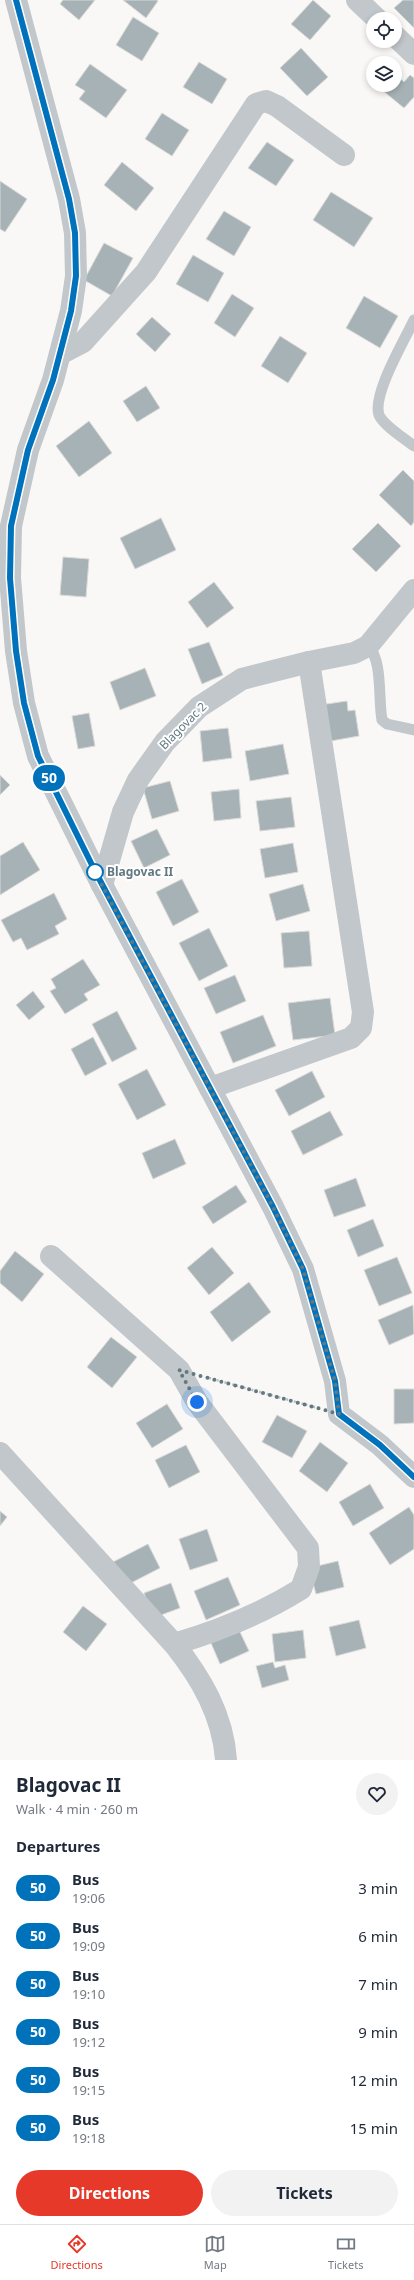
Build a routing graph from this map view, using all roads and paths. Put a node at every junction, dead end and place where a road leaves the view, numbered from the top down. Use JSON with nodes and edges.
{"nodes":[{"id":1,"x":16,"y":0,"type":"edge"},
{"id":2,"x":402,"y":43,"type":"edge"},
{"id":3,"x":414,"y":54,"type":"edge"},
{"id":4,"x":344,"y":155,"type":"dead end"},
{"id":5,"x":414,"y":320,"type":"edge"},
{"id":6,"x":60,"y":354,"type":"junction"},
{"id":7,"x":414,"y":446,"type":"edge"},
{"id":8,"x":5,"y":582,"type":"edge"},
{"id":9,"x":414,"y":590,"type":"edge"},
{"id":10,"x":368,"y":646,"type":"junction"},
{"id":11,"x":309,"y":662,"type":"junction"},
{"id":12,"x":414,"y":730,"type":"edge"},
{"id":13,"x":102,"y":885,"type":"junction"},
{"id":14,"x":210,"y":1088,"type":"junction"},
{"id":15,"x":51,"y":1256,"type":"dead end"},
{"id":16,"x":179,"y":1370,"type":"junction"},
{"id":17,"x":339,"y":1414,"type":"junction"},
{"id":18,"x":0,"y":1453,"type":"edge"},
{"id":19,"x":414,"y":1477,"type":"edge"},
{"id":20,"x":174,"y":1644,"type":"junction"},
{"id":21,"x":226,"y":1760,"type":"edge"}],
"edges":[{"from":1,"to":6,"type":"street"},
{"from":2,"to":3,"type":"street"},
{"from":4,"to":6,"type":"street"},
{"from":5,"to":7,"type":"lane"},
{"from":6,"to":8,"type":"street"},
{"from":8,"to":13,"type":"street"},
{"from":9,"to":10,"type":"street","name":"Blagovac 2"},
{"from":10,"to":11,"type":"street","name":"Blagovac 2"},
{"from":10,"to":12,"type":"lane"},
{"from":11,"to":13,"type":"street","name":"Blagovac 2"},
{"from":11,"to":14,"type":"street"},
{"from":13,"to":14,"type":"street"},
{"from":14,"to":17,"type":"street"},
{"from":15,"to":16,"type":"street"},
{"from":16,"to":17,"type":"path"},
{"from":16,"to":20,"type":"street"},
{"from":17,"to":19,"type":"street"},
{"from":18,"to":20,"type":"street"},
{"from":20,"to":21,"type":"street"}]}
